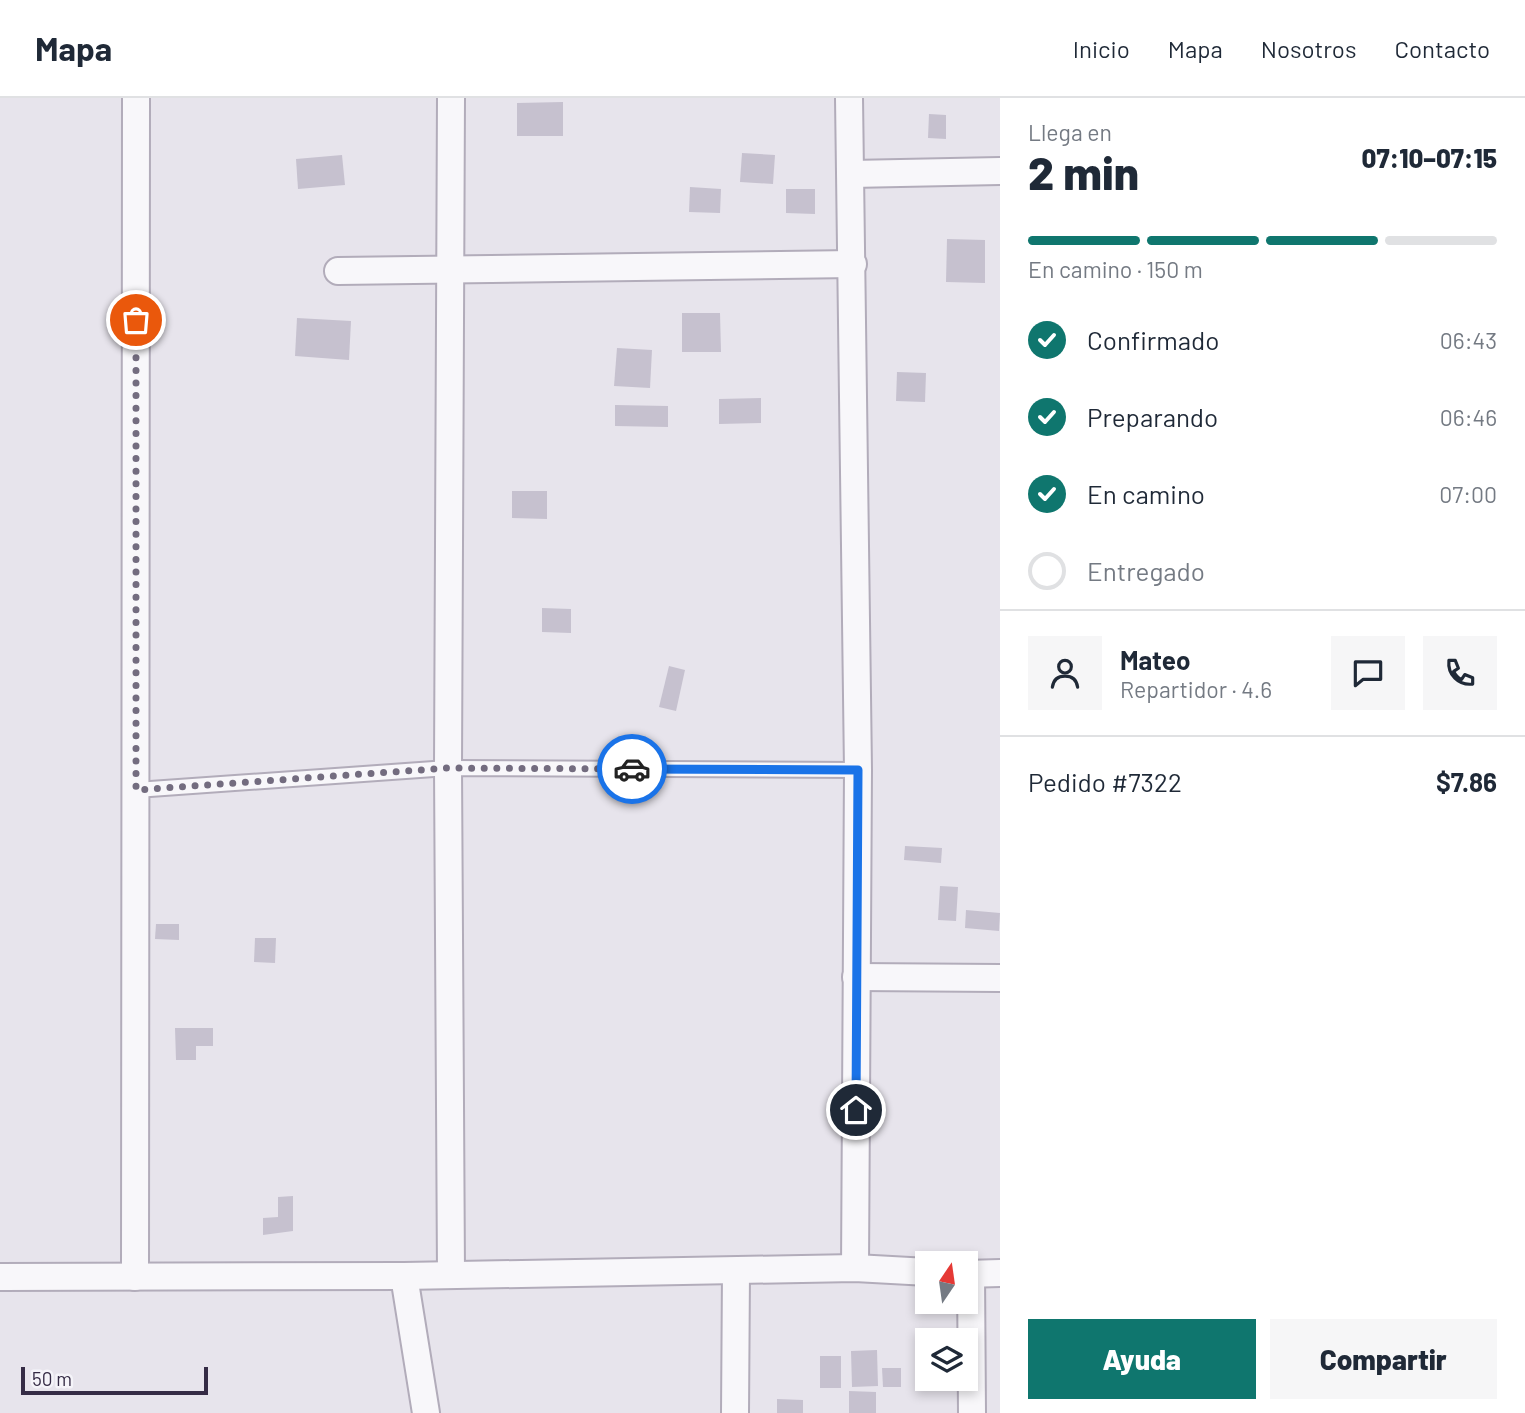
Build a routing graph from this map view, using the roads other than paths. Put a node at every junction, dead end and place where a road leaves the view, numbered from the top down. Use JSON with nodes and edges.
{"nodes":[{"id":1,"x":136,"y":98,"type":"edge"},
{"id":2,"x":451,"y":98,"type":"edge"},
{"id":3,"x":849,"y":98,"type":"edge"},
{"id":4,"x":1000,"y":171,"type":"edge"},
{"id":5,"x":851,"y":174,"type":"junction"},
{"id":6,"x":853,"y":264,"type":"junction"},
{"id":7,"x":452,"y":268,"type":"junction"},
{"id":8,"x":338,"y":271,"type":"dead end"},
{"id":9,"x":448,"y":768,"type":"junction"},
{"id":10,"x":858,"y":770,"type":"junction"},
{"id":11,"x":136,"y":790,"type":"junction"},
{"id":12,"x":856,"y":977,"type":"junction"},
{"id":13,"x":1000,"y":978,"type":"edge"},
{"id":14,"x":855,"y":1269,"type":"junction"},
{"id":15,"x":915,"y":1271,"type":"edge"},
{"id":16,"x":736,"y":1272,"type":"junction"},
{"id":17,"x":451,"y":1273,"type":"junction"},
{"id":18,"x":1000,"y":1273,"type":"edge"},
{"id":19,"x":978,"y":1274,"type":"edge"},
{"id":20,"x":404,"y":1276,"type":"junction"},
{"id":21,"x":0,"y":1277,"type":"edge"},
{"id":22,"x":135,"y":1277,"type":"junction"},
{"id":23,"x":970,"y":1314,"type":"edge"},
{"id":24,"x":426,"y":1413,"type":"edge"},
{"id":25,"x":735,"y":1413,"type":"edge"},
{"id":26,"x":972,"y":1413,"type":"edge"}],
"edges":[{"from":1,"to":11,"type":"street"},
{"from":2,"to":7,"type":"street"},
{"from":3,"to":5,"type":"street"},
{"from":4,"to":5,"type":"street"},
{"from":5,"to":6,"type":"street"},
{"from":6,"to":7,"type":"street"},
{"from":6,"to":10,"type":"street"},
{"from":7,"to":8,"type":"street"},
{"from":7,"to":9,"type":"street"},
{"from":9,"to":10,"type":"lane"},
{"from":9,"to":11,"type":"lane"},
{"from":9,"to":17,"type":"street"},
{"from":10,"to":12,"type":"street"},
{"from":11,"to":22,"type":"street"},
{"from":12,"to":13,"type":"street"},
{"from":12,"to":14,"type":"street"},
{"from":14,"to":15,"type":"street"},
{"from":14,"to":16,"type":"street"},
{"from":16,"to":17,"type":"street"},
{"from":16,"to":25,"type":"street"},
{"from":17,"to":20,"type":"street"},
{"from":18,"to":19,"type":"street"},
{"from":20,"to":22,"type":"street"},
{"from":20,"to":24,"type":"street"},
{"from":21,"to":22,"type":"street"},
{"from":23,"to":26,"type":"street"}]}
